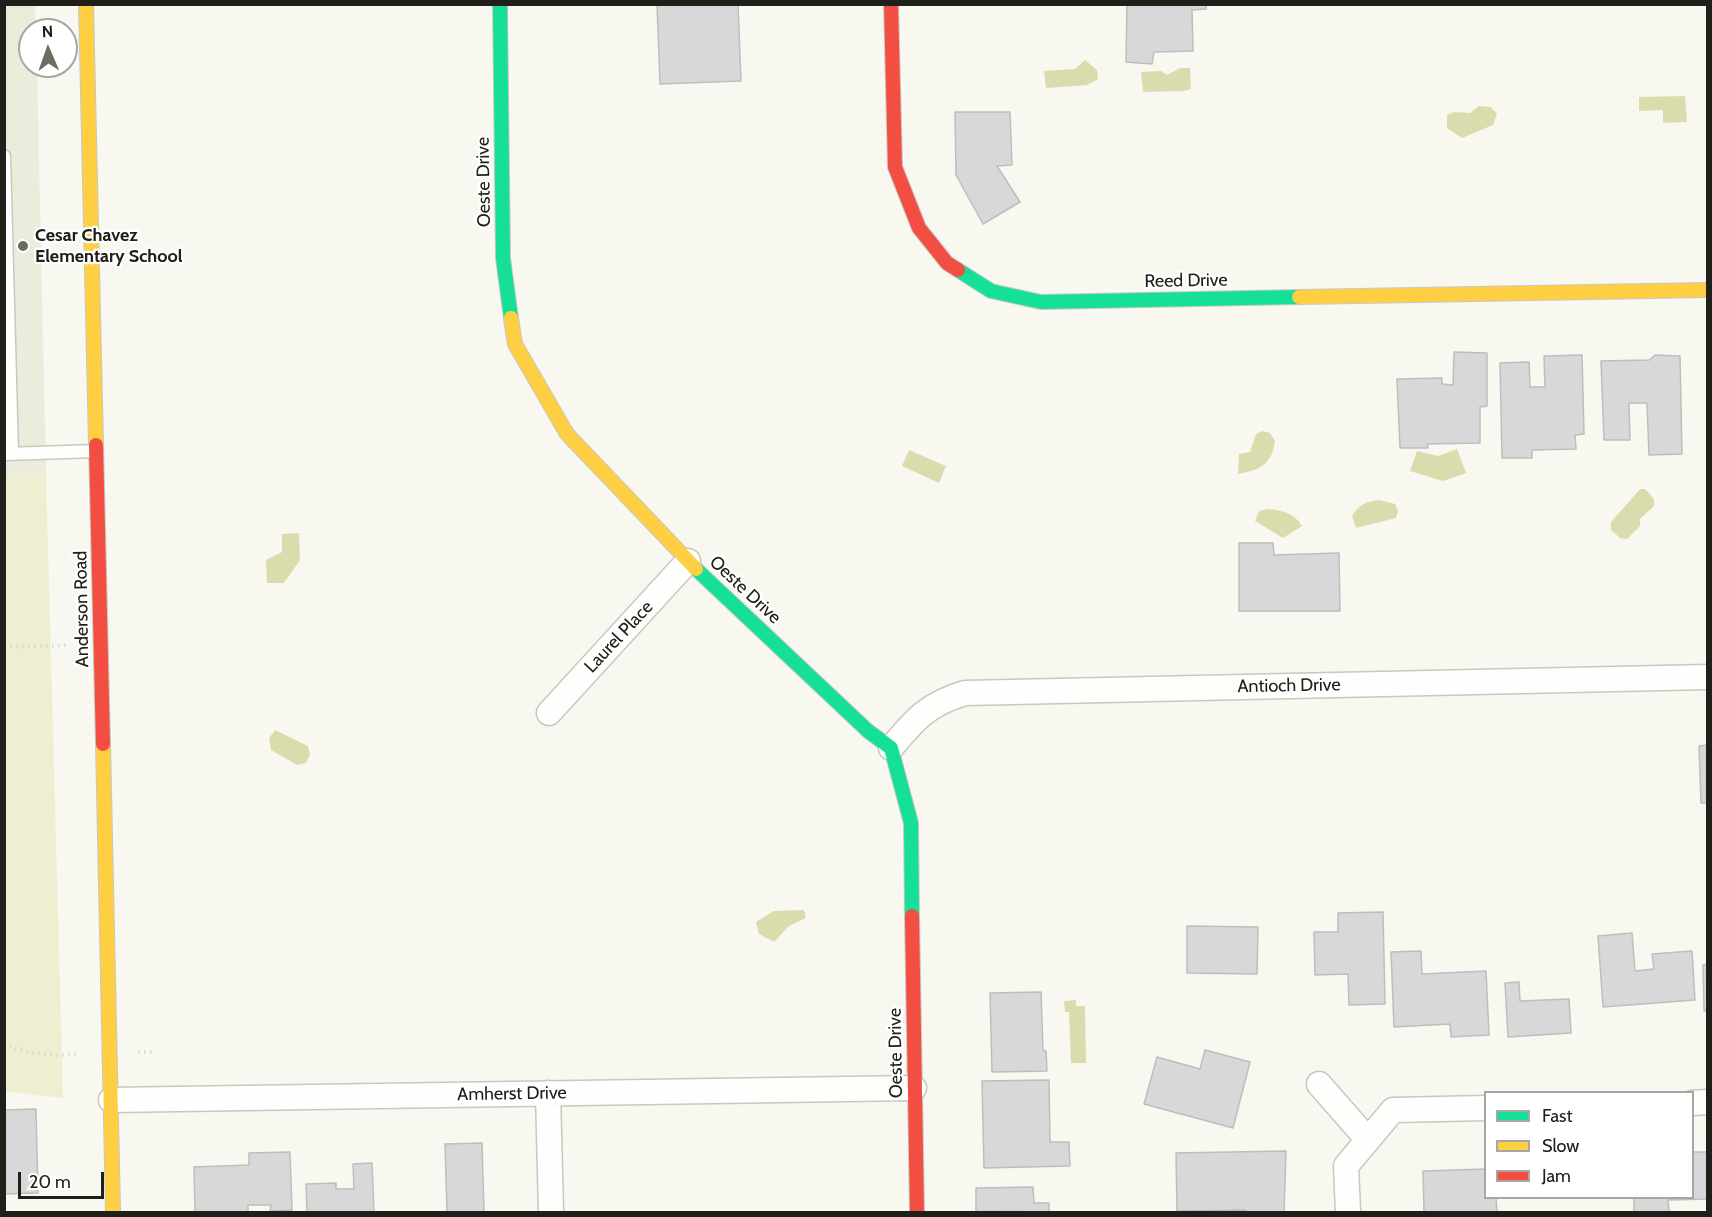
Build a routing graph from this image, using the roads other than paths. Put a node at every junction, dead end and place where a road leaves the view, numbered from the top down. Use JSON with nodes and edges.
{"nodes":[{"id":1,"x":86,"y":4,"type":"edge"},
{"id":2,"x":500,"y":4,"type":"edge"},
{"id":3,"x":891,"y":4,"type":"edge"},
{"id":4,"x":4,"y":156,"type":"edge"},
{"id":5,"x":1707,"y":290,"type":"edge"},
{"id":6,"x":97,"y":451,"type":"junction"},
{"id":7,"x":8,"y":454,"type":"edge"},
{"id":8,"x":688,"y":561,"type":"junction"},
{"id":9,"x":1707,"y":677,"type":"edge"},
{"id":10,"x":549,"y":713,"type":"dead end"},
{"id":11,"x":891,"y":748,"type":"junction"},
{"id":12,"x":1319,"y":1084,"type":"dead end"},
{"id":13,"x":914,"y":1088,"type":"junction"},
{"id":14,"x":548,"y":1094,"type":"junction"},
{"id":15,"x":111,"y":1100,"type":"junction"},
{"id":16,"x":1484,"y":1108,"type":"edge"},
{"id":17,"x":1368,"y":1140,"type":"junction"},
{"id":18,"x":113,"y":1212,"type":"edge"},
{"id":19,"x":551,"y":1212,"type":"edge"},
{"id":20,"x":917,"y":1212,"type":"edge"},
{"id":21,"x":1348,"y":1212,"type":"edge"}],
"edges":[{"from":1,"to":6,"type":"street","name":"Anderson Road"},
{"from":2,"to":8,"type":"street","name":"Oeste Drive"},
{"from":3,"to":5,"type":"street","name":"Reed Drive"},
{"from":4,"to":7,"type":"lane"},
{"from":6,"to":7,"type":"lane"},
{"from":6,"to":15,"type":"street","name":"Anderson Road"},
{"from":8,"to":10,"type":"street","name":"Laurel Place"},
{"from":8,"to":11,"type":"street","name":"Oeste Drive"},
{"from":9,"to":11,"type":"street","name":"Antioch Drive"},
{"from":11,"to":13,"type":"street","name":"Oeste Drive"},
{"from":12,"to":17,"type":"street"},
{"from":13,"to":14,"type":"street","name":"Amherst Drive"},
{"from":13,"to":20,"type":"street","name":"Oeste Drive"},
{"from":14,"to":15,"type":"street","name":"Amherst Drive"},
{"from":14,"to":19,"type":"street"},
{"from":15,"to":18,"type":"street","name":"Anderson Road"},
{"from":16,"to":17,"type":"street"},
{"from":17,"to":21,"type":"street"}]}
